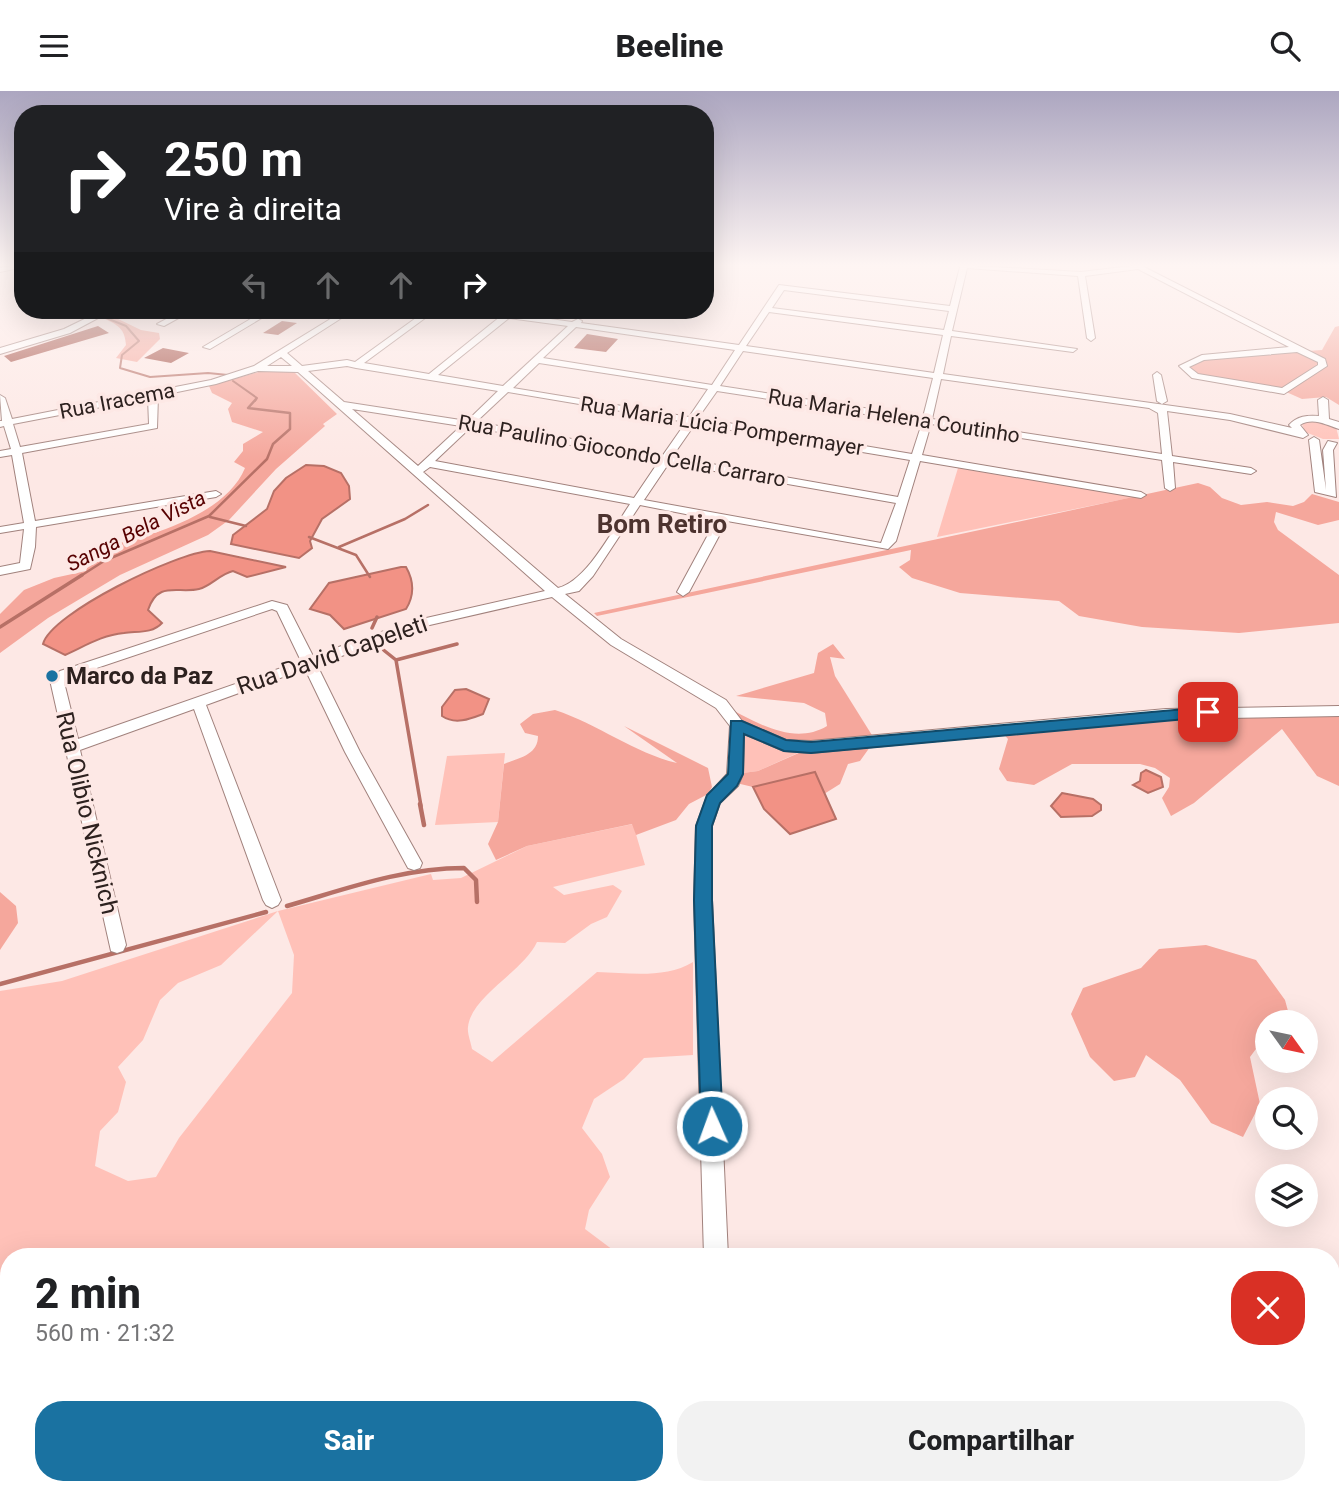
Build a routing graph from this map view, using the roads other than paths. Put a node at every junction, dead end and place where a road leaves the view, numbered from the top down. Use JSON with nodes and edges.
{"nodes":[{"id":1,"x":63,"y":330,"type":"edge"},
{"id":2,"x":236,"y":330,"type":"edge"},
{"id":3,"x":319,"y":330,"type":"edge"},
{"id":4,"x":404,"y":330,"type":"edge"},
{"id":5,"x":488,"y":330,"type":"edge"},
{"id":6,"x":568,"y":330,"type":"edge"},
{"id":7,"x":638,"y":330,"type":"edge"},
{"id":8,"x":753,"y":330,"type":"edge"},
{"id":9,"x":922,"y":330,"type":"edge"},
{"id":10,"x":950,"y":330,"type":"edge"},
{"id":11,"x":1090,"y":330,"type":"edge"},
{"id":12,"x":1261,"y":330,"type":"edge"},
{"id":13,"x":949,"y":334,"type":"junction"},
{"id":14,"x":1091,"y":338,"type":"dead end"},
{"id":15,"x":743,"y":345,"type":"junction"},
{"id":16,"x":207,"y":347,"type":"dead end"},
{"id":17,"x":1073,"y":349,"type":"dead end"},
{"id":18,"x":1298,"y":349,"type":"junction"},
{"id":19,"x":0,"y":351,"type":"edge"},
{"id":20,"x":284,"y":354,"type":"junction"},
{"id":21,"x":536,"y":360,"type":"junction"},
{"id":22,"x":356,"y":365,"type":"junction"},
{"id":23,"x":257,"y":368,"type":"junction"},
{"id":24,"x":303,"y":369,"type":"junction"},
{"id":25,"x":938,"y":374,"type":"junction"},
{"id":26,"x":1157,"y":375,"type":"dead end"},
{"id":27,"x":431,"y":377,"type":"junction"},
{"id":28,"x":714,"y":388,"type":"junction"},
{"id":29,"x":505,"y":390,"type":"junction"},
{"id":30,"x":153,"y":394,"type":"junction"},
{"id":31,"x":0,"y":398,"type":"edge"},
{"id":32,"x":1323,"y":400,"type":"dead end"},
{"id":33,"x":1157,"y":404,"type":"junction"},
{"id":34,"x":342,"y":405,"type":"junction"},
{"id":35,"x":1300,"y":420,"type":"junction"},
{"id":36,"x":1324,"y":420,"type":"junction"},
{"id":37,"x":693,"y":421,"type":"junction"},
{"id":38,"x":927,"y":421,"type":"junction"},
{"id":39,"x":5,"y":423,"type":"edge"},
{"id":40,"x":469,"y":424,"type":"junction"},
{"id":41,"x":1339,"y":426,"type":"edge"},
{"id":42,"x":1299,"y":432,"type":"junction"},
{"id":43,"x":1314,"y":440,"type":"junction"},
{"id":44,"x":1336,"y":443,"type":"edge"},
{"id":45,"x":15,"y":451,"type":"junction"},
{"id":46,"x":0,"y":454,"type":"edge"},
{"id":47,"x":915,"y":458,"type":"junction"},
{"id":48,"x":1168,"y":458,"type":"junction"},
{"id":49,"x":666,"y":459,"type":"junction"},
{"id":50,"x":423,"y":467,"type":"junction"},
{"id":51,"x":1251,"y":471,"type":"dead end"},
{"id":52,"x":1170,"y":488,"type":"dead end"},
{"id":53,"x":216,"y":494,"type":"dead end"},
{"id":54,"x":1141,"y":495,"type":"dead end"},
{"id":55,"x":902,"y":501,"type":"junction"},
{"id":56,"x":638,"y":502,"type":"junction"},
{"id":57,"x":723,"y":518,"type":"junction"},
{"id":58,"x":33,"y":524,"type":"junction"},
{"id":59,"x":0,"y":530,"type":"edge"},
{"id":60,"x":0,"y":571,"type":"edge"},
{"id":61,"x":683,"y":592,"type":"dead end"},
{"id":62,"x":557,"y":594,"type":"junction"},
{"id":63,"x":308,"y":661,"type":"junction"},
{"id":64,"x":198,"y":701,"type":"junction"},
{"id":65,"x":1339,"y":711,"type":"edge"},
{"id":66,"x":737,"y":725,"type":"junction"},
{"id":67,"x":72,"y":747,"type":"junction"},
{"id":68,"x":414,"y":863,"type":"dead end"},
{"id":69,"x":272,"y":900,"type":"dead end"},
{"id":70,"x":117,"y":945,"type":"dead end"},
{"id":71,"x":716,"y":1248,"type":"edge"}],
"edges":[{"from":1,"to":19,"type":"street"},
{"from":2,"to":16,"type":"street"},
{"from":3,"to":20,"type":"street"},
{"from":4,"to":22,"type":"street"},
{"from":5,"to":27,"type":"street"},
{"from":6,"to":21,"type":"street"},
{"from":7,"to":15,"type":"street"},
{"from":8,"to":15,"type":"street","name":"Rua David Capeleti"},
{"from":9,"to":13,"type":"street"},
{"from":10,"to":13,"type":"street"},
{"from":11,"to":14,"type":"street"},
{"from":12,"to":18,"type":"street"},
{"from":13,"to":17,"type":"street"},
{"from":13,"to":25,"type":"street"},
{"from":15,"to":25,"type":"street"},
{"from":15,"to":28,"type":"street","name":"Rua David Capeleti"},
{"from":18,"to":18,"type":"street"},
{"from":20,"to":23,"type":"street"},
{"from":20,"to":24,"type":"street"},
{"from":21,"to":28,"type":"street","name":"Rua Maria Helena Coutinho"},
{"from":21,"to":29,"type":"street"},
{"from":22,"to":24,"type":"street","name":"Rua Maria Lúcia Pompermayer"},
{"from":22,"to":27,"type":"street","name":"Rua Maria Lúcia Pompermayer"},
{"from":23,"to":24,"type":"street","name":"Rua Maria Lúcia Pompermayer"},
{"from":23,"to":30,"type":"street","name":"Rua Iracema"},
{"from":24,"to":34,"type":"street"},
{"from":25,"to":33,"type":"street"},
{"from":25,"to":33,"type":"street"},
{"from":25,"to":38,"type":"street"},
{"from":26,"to":33,"type":"street"},
{"from":27,"to":29,"type":"street","name":"Rua Maria Lúcia Pompermayer"},
{"from":28,"to":37,"type":"street","name":"Rua David Capeleti"},
{"from":28,"to":38,"type":"street","name":"Rua Maria Helena Coutinho"},
{"from":29,"to":37,"type":"street","name":"Rua Maria Lúcia Pompermayer"},
{"from":29,"to":40,"type":"street"},
{"from":30,"to":39,"type":"street","name":"Rua Iracema"},
{"from":30,"to":45,"type":"street"},
{"from":31,"to":39,"type":"street"},
{"from":32,"to":36,"type":"street"},
{"from":33,"to":35,"type":"street"},
{"from":33,"to":42,"type":"street"},
{"from":33,"to":48,"type":"street"},
{"from":34,"to":40,"type":"street","name":"Rua Paulino Giocondo Cella Carraro"},
{"from":34,"to":50,"type":"street"},
{"from":35,"to":36,"type":"street"},
{"from":35,"to":42,"type":"street"},
{"from":36,"to":41,"type":"street"},
{"from":37,"to":47,"type":"street","name":"Rua Maria Lúcia Pompermayer"},
{"from":37,"to":49,"type":"street","name":"Rua David Capeleti"},
{"from":38,"to":47,"type":"street"},
{"from":38,"to":48,"type":"street","name":"Rua Maria Helena Coutinho"},
{"from":39,"to":45,"type":"street"},
{"from":40,"to":49,"type":"street","name":"Rua Paulino Giocondo Cella Carraro"},
{"from":40,"to":50,"type":"street"},
{"from":42,"to":43,"type":"street"},
{"from":43,"to":44,"type":"street"},
{"from":43,"to":44,"type":"street"},
{"from":45,"to":46,"type":"street"},
{"from":45,"to":58,"type":"street"},
{"from":47,"to":54,"type":"street","name":"Rua Maria Lúcia Pompermayer"},
{"from":47,"to":55,"type":"street"},
{"from":48,"to":51,"type":"street","name":"Rua Maria Helena Coutinho"},
{"from":48,"to":52,"type":"street"},
{"from":49,"to":55,"type":"street","name":"Rua Paulino Giocondo Cella Carraro"},
{"from":49,"to":56,"type":"street","name":"Rua David Capeleti"},
{"from":50,"to":56,"type":"street"},
{"from":50,"to":62,"type":"street"},
{"from":53,"to":58,"type":"street"},
{"from":55,"to":57,"type":"street"},
{"from":56,"to":57,"type":"street"},
{"from":56,"to":62,"type":"street","name":"Rua David Capeleti"},
{"from":57,"to":61,"type":"street"},
{"from":58,"to":59,"type":"street"},
{"from":58,"to":60,"type":"street"},
{"from":62,"to":63,"type":"street","name":"Rua David Capeleti"},
{"from":62,"to":66,"type":"street"},
{"from":63,"to":64,"type":"street","name":"Rua David Capeleti"},
{"from":63,"to":67,"type":"street","name":"Rua Olibio Nicknich"},
{"from":63,"to":68,"type":"street"},
{"from":64,"to":67,"type":"street","name":"Rua David Capeleti"},
{"from":64,"to":69,"type":"street"},
{"from":65,"to":66,"type":"street"},
{"from":66,"to":71,"type":"street"},
{"from":67,"to":70,"type":"street","name":"Rua Olibio Nicknich"}]}
